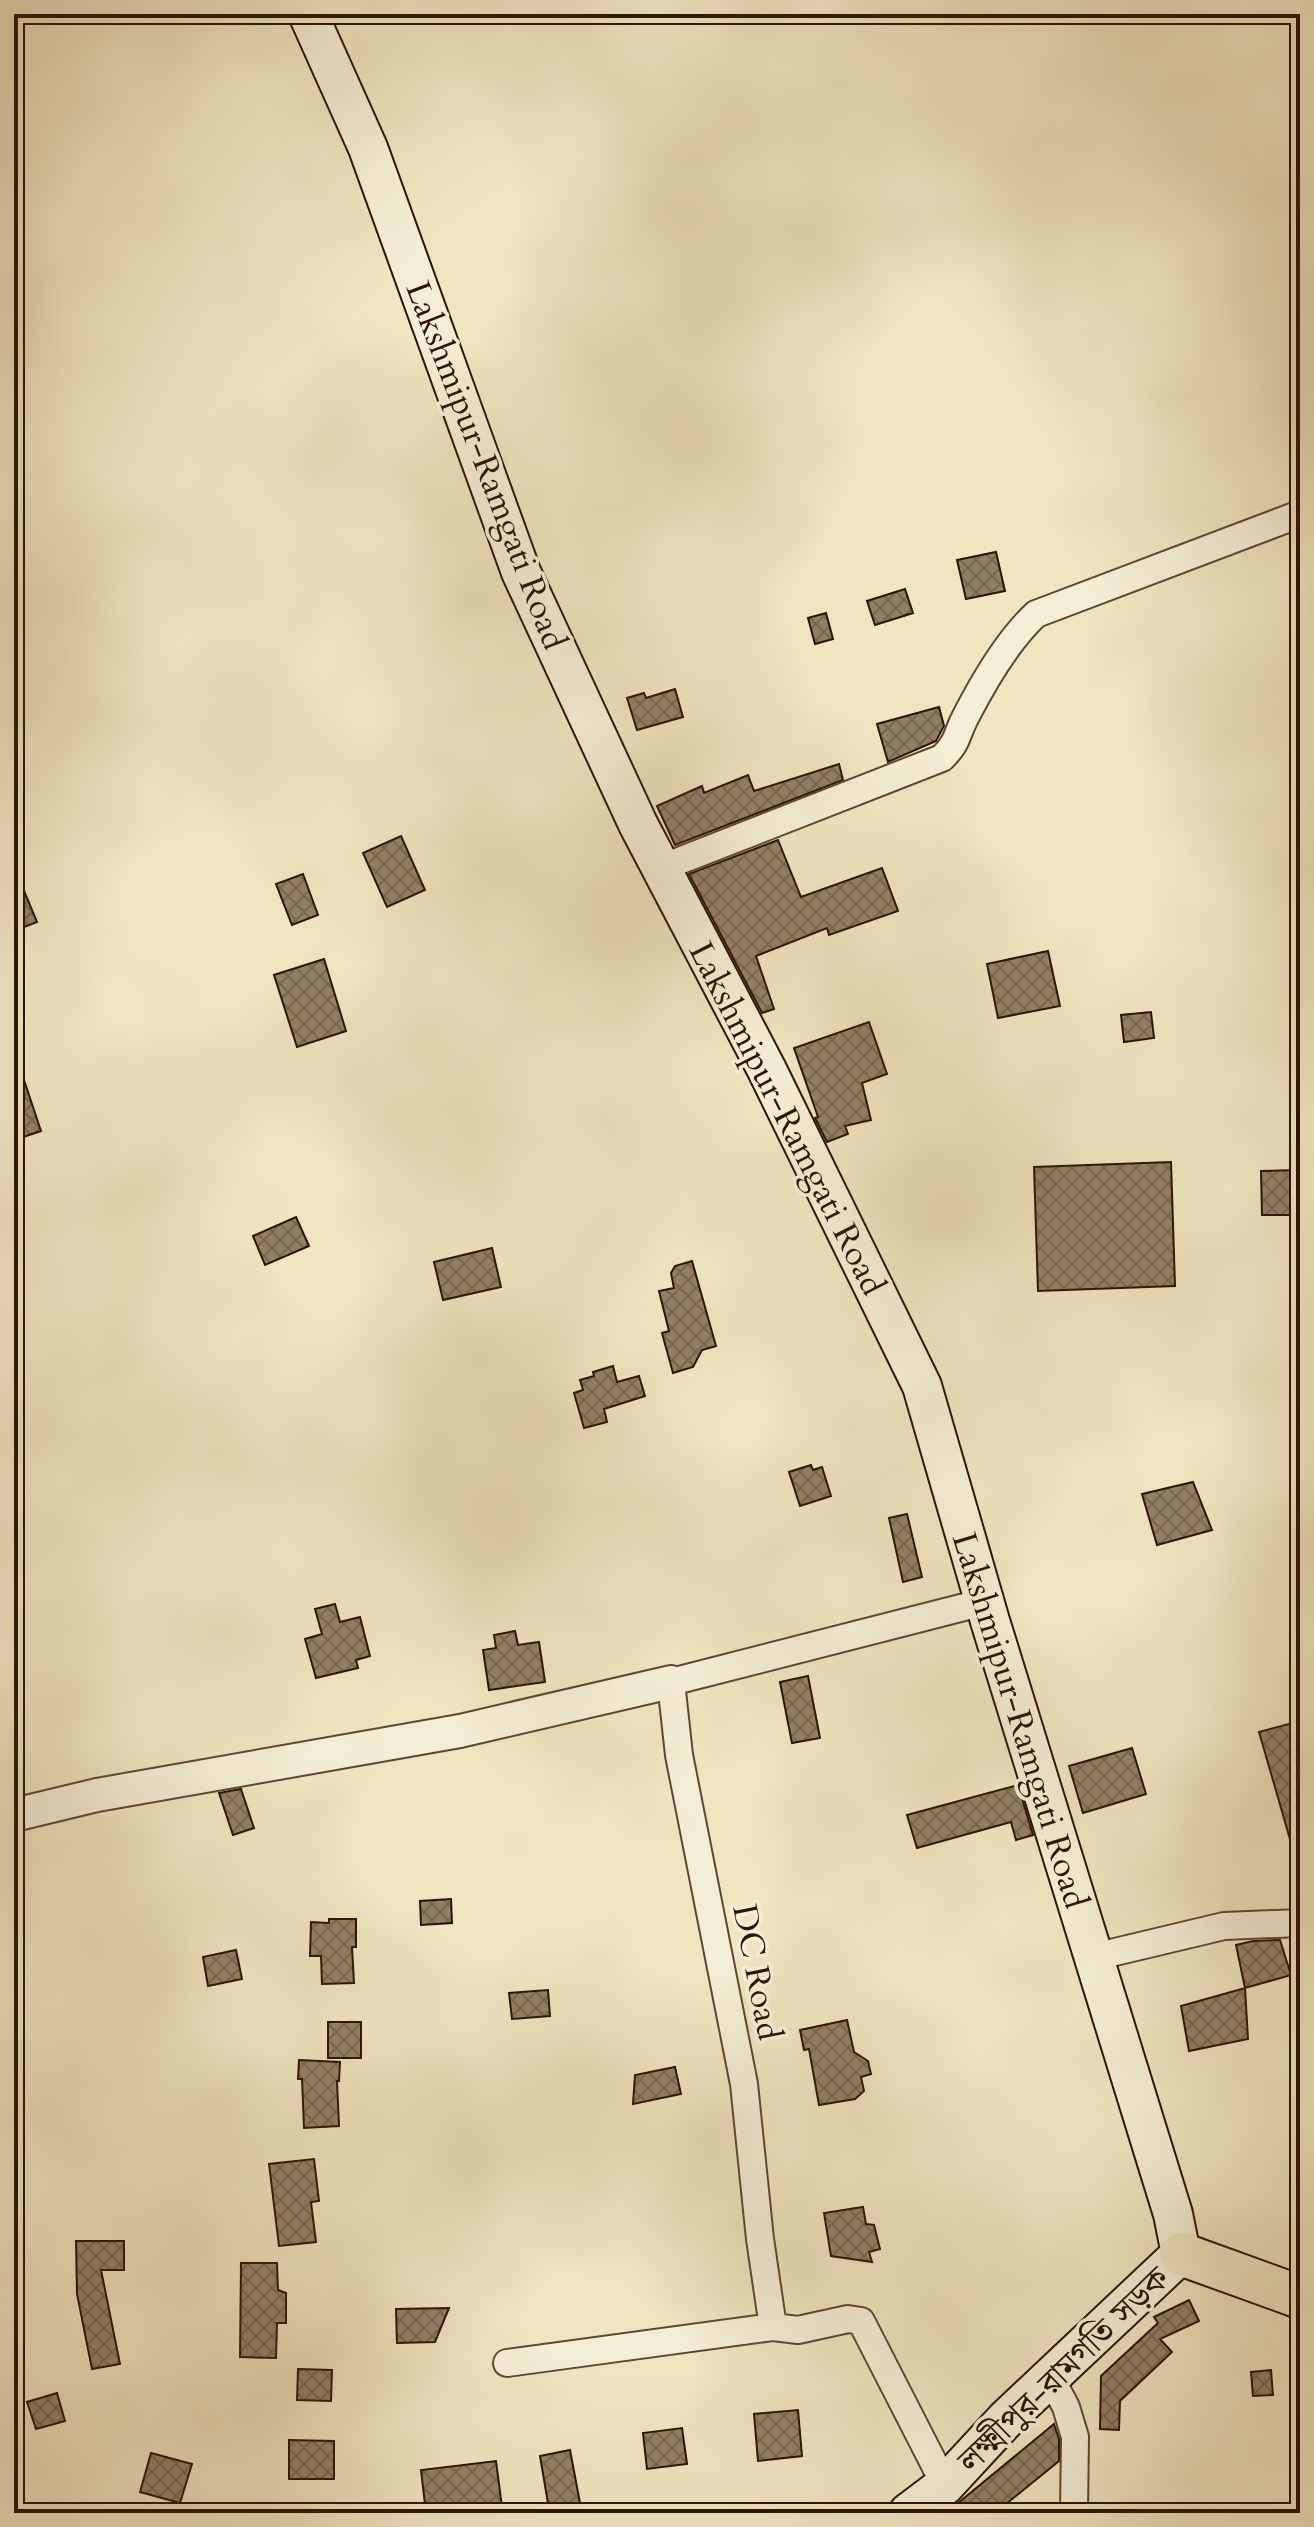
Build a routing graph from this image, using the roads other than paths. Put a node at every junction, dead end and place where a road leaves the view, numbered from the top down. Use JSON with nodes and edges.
{"nodes":[{"id":1,"x":308,"y":14,"type":"edge"},
{"id":2,"x":1300,"y":514,"type":"edge"},
{"id":3,"x":661,"y":868,"type":"junction"},
{"id":4,"x":984,"y":1602,"type":"junction"},
{"id":5,"x":671,"y":1682,"type":"junction"},
{"id":6,"x":14,"y":1815,"type":"edge"},
{"id":7,"x":1300,"y":1923,"type":"edge"},
{"id":8,"x":1094,"y":1957,"type":"junction"},
{"id":9,"x":1181,"y":2254,"type":"junction"},
{"id":10,"x":1300,"y":2297,"type":"edge"},
{"id":11,"x":773,"y":2327,"type":"junction"},
{"id":12,"x":507,"y":2363,"type":"dead end"},
{"id":13,"x":1050,"y":2377,"type":"junction"},
{"id":14,"x":945,"y":2485,"type":"junction"},
{"id":15,"x":908,"y":2513,"type":"edge"},
{"id":16,"x":1074,"y":2513,"type":"edge"}],
"edges":[{"from":1,"to":3,"type":"main road","name":"Lakshmipur-Ramgati Road"},
{"from":2,"to":3,"type":"street"},
{"from":3,"to":4,"type":"main road","name":"Lakshmipur-Ramgati Road"},
{"from":4,"to":5,"type":"street"},
{"from":4,"to":8,"type":"main road","name":"Lakshmipur-Ramgati Road"},
{"from":5,"to":6,"type":"street"},
{"from":5,"to":11,"type":"street","name":"DC Road"},
{"from":7,"to":8,"type":"street"},
{"from":8,"to":9,"type":"main road","name":"Lakshmipur-Ramgati Road"},
{"from":9,"to":10,"type":"main road"},
{"from":9,"to":13,"type":"main road","name":"লক্ষ্মীপুর-রামগতি সড়ক"},
{"from":11,"to":12,"type":"street"},
{"from":11,"to":14,"type":"street"},
{"from":13,"to":14,"type":"main road","name":"লক্ষ্মীপুর-রামগতি সড়ক"},
{"from":13,"to":16,"type":"street"},
{"from":14,"to":15,"type":"main road","name":"লক্ষ্মীপুর-রামগতি সড়ক"}]}
